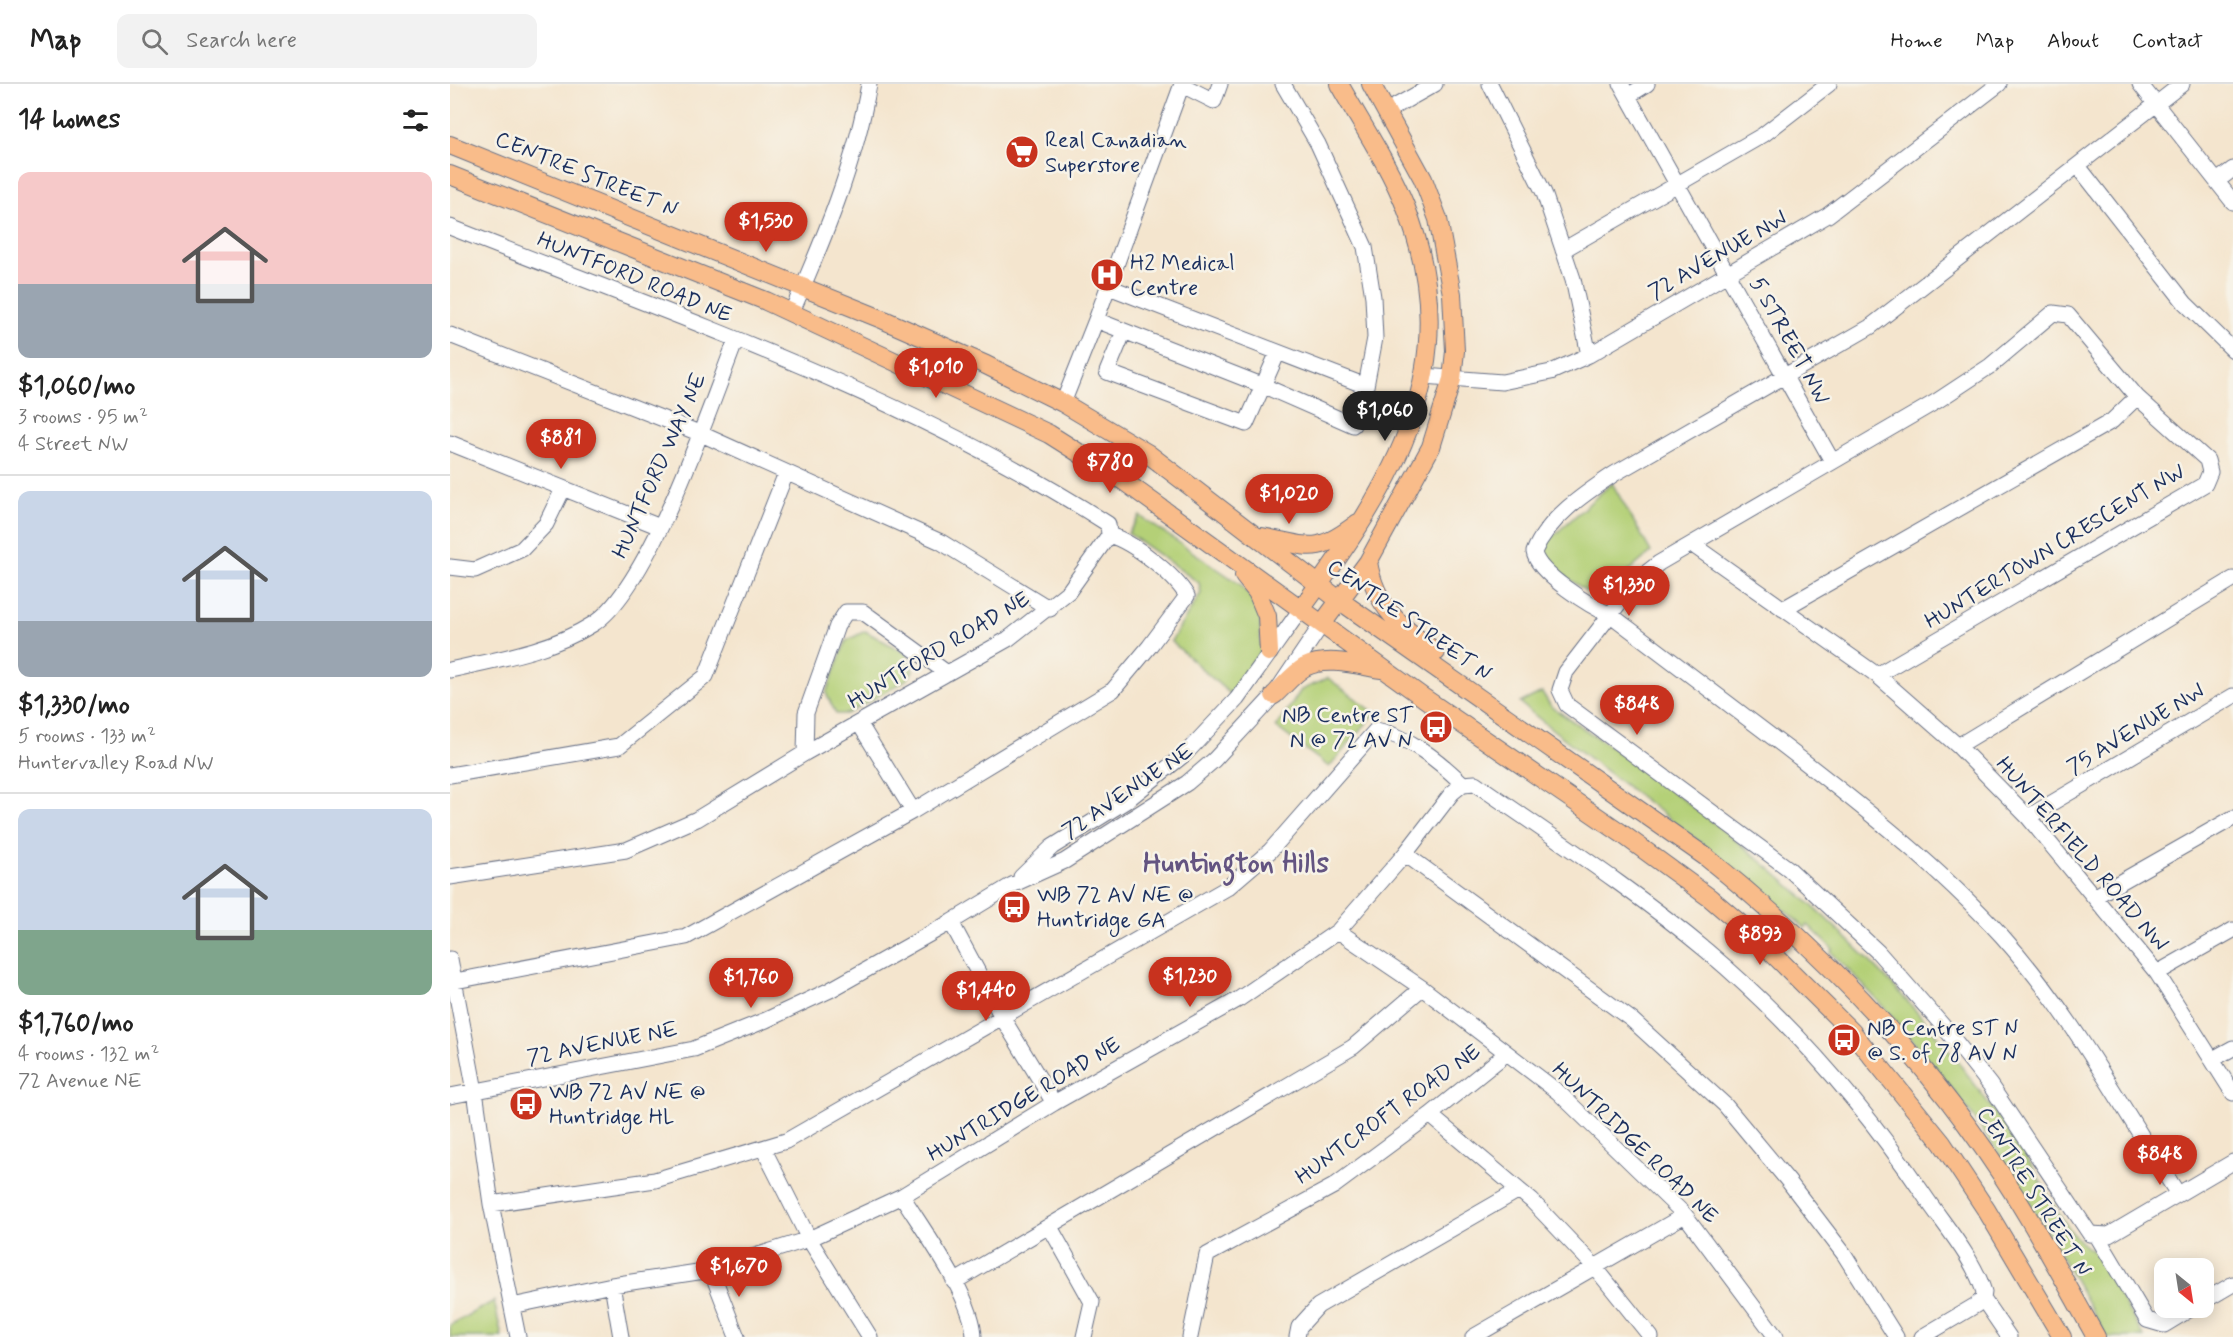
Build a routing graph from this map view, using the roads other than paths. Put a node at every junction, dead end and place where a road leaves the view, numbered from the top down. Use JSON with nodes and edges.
{"nodes":[{"id":1,"x":869,"y":84,"type":"edge"},
{"id":2,"x":1220,"y":84,"type":"edge"},
{"id":3,"x":1283,"y":84,"type":"edge"},
{"id":4,"x":1339,"y":84,"type":"edge"},
{"id":5,"x":1371,"y":84,"type":"edge"},
{"id":6,"x":1435,"y":84,"type":"edge"},
{"id":7,"x":1490,"y":84,"type":"edge"},
{"id":8,"x":1647,"y":84,"type":"edge"},
{"id":9,"x":1829,"y":84,"type":"edge"},
{"id":10,"x":1999,"y":84,"type":"edge"},
{"id":11,"x":2140,"y":84,"type":"edge"},
{"id":12,"x":2182,"y":84,"type":"edge"},
{"id":13,"x":1182,"y":85,"type":"edge"},
{"id":14,"x":1624,"y":90,"type":"edge"},
{"id":15,"x":2155,"y":105,"type":"junction"},
{"id":16,"x":1387,"y":111,"type":"junction"},
{"id":17,"x":450,"y":145,"type":"edge"},
{"id":18,"x":2078,"y":166,"type":"junction"},
{"id":19,"x":2233,"y":169,"type":"edge"},
{"id":20,"x":450,"y":175,"type":"edge"},
{"id":21,"x":2217,"y":181,"type":"junction"},
{"id":22,"x":1677,"y":186,"type":"junction"},
{"id":23,"x":2233,"y":202,"type":"edge"},
{"id":24,"x":450,"y":227,"type":"edge"},
{"id":25,"x":1563,"y":250,"type":"junction"},
{"id":26,"x":1728,"y":274,"type":"junction"},
{"id":27,"x":803,"y":286,"type":"junction"},
{"id":28,"x":1109,"y":286,"type":"junction"},
{"id":29,"x":791,"y":314,"type":"junction"},
{"id":30,"x":1096,"y":320,"type":"junction"},
{"id":31,"x":1124,"y":331,"type":"junction"},
{"id":32,"x":450,"y":335,"type":"edge"},
{"id":33,"x":735,"y":340,"type":"junction"},
{"id":34,"x":2233,"y":350,"type":"edge"},
{"id":35,"x":1278,"y":352,"type":"junction"},
{"id":36,"x":1589,"y":355,"type":"junction"},
{"id":37,"x":1424,"y":376,"type":"junction"},
{"id":38,"x":1786,"y":376,"type":"junction"},
{"id":39,"x":1452,"y":380,"type":"junction"},
{"id":40,"x":1264,"y":386,"type":"junction"},
{"id":41,"x":1366,"y":386,"type":"junction"},
{"id":42,"x":2137,"y":397,"type":"junction"},
{"id":43,"x":1063,"y":403,"type":"junction"},
{"id":44,"x":699,"y":433,"type":"junction"},
{"id":45,"x":450,"y":443,"type":"edge"},
{"id":46,"x":1832,"y":461,"type":"junction"},
{"id":47,"x":786,"y":473,"type":"junction"},
{"id":48,"x":563,"y":489,"type":"junction"},
{"id":49,"x":1367,"y":516,"type":"junction"},
{"id":50,"x":660,"y":527,"type":"junction"},
{"id":51,"x":1109,"y":535,"type":"junction"},
{"id":52,"x":1257,"y":536,"type":"junction"},
{"id":53,"x":1693,"y":545,"type":"junction"},
{"id":54,"x":1368,"y":562,"type":"junction"},
{"id":55,"x":1240,"y":565,"type":"junction"},
{"id":56,"x":450,"y":567,"type":"edge"},
{"id":57,"x":2233,"y":579,"type":"edge"},
{"id":58,"x":1318,"y":585,"type":"junction"},
{"id":59,"x":1339,"y":600,"type":"junction"},
{"id":60,"x":1050,"y":609,"type":"junction"},
{"id":61,"x":1300,"y":609,"type":"junction"},
{"id":62,"x":1783,"y":609,"type":"junction"},
{"id":63,"x":1611,"y":615,"type":"junction"},
{"id":64,"x":1322,"y":624,"type":"junction"},
{"id":65,"x":1269,"y":652,"type":"junction"},
{"id":66,"x":1384,"y":669,"type":"junction"},
{"id":67,"x":450,"y":670,"type":"edge"},
{"id":68,"x":947,"y":673,"type":"junction"},
{"id":69,"x":1877,"y":675,"type":"junction"},
{"id":70,"x":1274,"y":695,"type":"junction"},
{"id":71,"x":2233,"y":696,"type":"edge"},
{"id":72,"x":1508,"y":717,"type":"junction"},
{"id":73,"x":859,"y":723,"type":"junction"},
{"id":74,"x":1958,"y":746,"type":"junction"},
{"id":75,"x":805,"y":753,"type":"junction"},
{"id":76,"x":450,"y":775,"type":"edge"},
{"id":77,"x":1463,"y":784,"type":"junction"},
{"id":78,"x":913,"y":811,"type":"junction"},
{"id":79,"x":2028,"y":817,"type":"junction"},
{"id":80,"x":2233,"y":818,"type":"edge"},
{"id":81,"x":1405,"y":854,"type":"junction"},
{"id":82,"x":450,"y":877,"type":"edge"},
{"id":83,"x":1012,"y":885,"type":"junction"},
{"id":84,"x":2094,"y":897,"type":"junction"},
{"id":85,"x":951,"y":922,"type":"junction"},
{"id":86,"x":2233,"y":930,"type":"edge"},
{"id":87,"x":1338,"y":931,"type":"junction"},
{"id":88,"x":450,"y":959,"type":"edge"},
{"id":89,"x":2157,"y":973,"type":"junction"},
{"id":90,"x":452,"y":981,"type":"edge"},
{"id":91,"x":1422,"y":988,"type":"junction"},
{"id":92,"x":1002,"y":1017,"type":"junction"},
{"id":93,"x":2233,"y":1048,"type":"edge"},
{"id":94,"x":1508,"y":1053,"type":"junction"},
{"id":95,"x":2213,"y":1059,"type":"junction"},
{"id":96,"x":475,"y":1090,"type":"junction"},
{"id":97,"x":2233,"y":1093,"type":"edge"},
{"id":98,"x":450,"y":1096,"type":"edge"},
{"id":99,"x":1054,"y":1103,"type":"junction"},
{"id":100,"x":1430,"y":1115,"type":"junction"},
{"id":101,"x":763,"y":1148,"type":"junction"},
{"id":102,"x":2233,"y":1162,"type":"edge"},
{"id":103,"x":1519,"y":1190,"type":"junction"},
{"id":104,"x":2178,"y":1194,"type":"junction"},
{"id":105,"x":902,"y":1196,"type":"junction"},
{"id":106,"x":491,"y":1203,"type":"junction"},
{"id":107,"x":1685,"y":1215,"type":"junction"},
{"id":108,"x":1050,"y":1227,"type":"junction"},
{"id":109,"x":2097,"y":1236,"type":"junction"},
{"id":110,"x":809,"y":1239,"type":"junction"},
{"id":111,"x":1594,"y":1266,"type":"junction"},
{"id":112,"x":711,"y":1270,"type":"junction"},
{"id":113,"x":954,"y":1282,"type":"junction"},
{"id":114,"x":2233,"y":1284,"type":"edge"},
{"id":115,"x":612,"y":1285,"type":"junction"},
{"id":116,"x":2214,"y":1295,"type":"edge"},
{"id":117,"x":1983,"y":1299,"type":"junction"},
{"id":118,"x":512,"y":1306,"type":"junction"},
{"id":119,"x":2174,"y":1318,"type":"edge"},
{"id":120,"x":518,"y":1337,"type":"edge"},
{"id":121,"x":621,"y":1337,"type":"edge"},
{"id":122,"x":737,"y":1337,"type":"edge"},
{"id":123,"x":870,"y":1337,"type":"edge"},
{"id":124,"x":974,"y":1337,"type":"edge"},
{"id":125,"x":1084,"y":1337,"type":"edge"},
{"id":126,"x":1190,"y":1337,"type":"edge"},
{"id":127,"x":1296,"y":1337,"type":"edge"},
{"id":128,"x":1473,"y":1337,"type":"edge"},
{"id":129,"x":1651,"y":1337,"type":"edge"},
{"id":130,"x":1776,"y":1337,"type":"edge"},
{"id":131,"x":1896,"y":1337,"type":"edge"},
{"id":132,"x":1922,"y":1337,"type":"edge"},
{"id":133,"x":2009,"y":1337,"type":"edge"},
{"id":134,"x":2062,"y":1337,"type":"edge"},
{"id":135,"x":2096,"y":1337,"type":"edge"}],
"edges":[{"from":1,"to":27,"type":"street"},
{"from":2,"to":13,"type":"street"},
{"from":3,"to":41,"type":"street"},
{"from":4,"to":37,"type":"main road","name":"72 AVENUE NE"},
{"from":5,"to":16,"type":"main road","name":"72 AVENUE NE"},
{"from":6,"to":16,"type":"street"},
{"from":7,"to":25,"type":"street"},
{"from":8,"to":14,"type":"street"},
{"from":9,"to":22,"type":"street"},
{"from":10,"to":26,"type":"street","name":"72 AVENUE NW"},
{"from":11,"to":15,"type":"street"},
{"from":12,"to":15,"type":"street"},
{"from":13,"to":28,"type":"street"},
{"from":14,"to":22,"type":"street","name":"5 STREET NW"},
{"from":15,"to":18,"type":"street"},
{"from":15,"to":21,"type":"street"},
{"from":16,"to":39,"type":"main road","name":"72 AVENUE NE"},
{"from":17,"to":27,"type":"main road","name":"CENTRE STREET N"},
{"from":18,"to":34,"type":"street"},
{"from":18,"to":38,"type":"street"},
{"from":19,"to":21,"type":"street"},
{"from":20,"to":29,"type":"main road"},
{"from":21,"to":23,"type":"street"},
{"from":22,"to":25,"type":"street"},
{"from":22,"to":26,"type":"street","name":"5 STREET NW"},
{"from":24,"to":33,"type":"street","name":"HUNTFORD ROAD NE"},
{"from":25,"to":36,"type":"street"},
{"from":26,"to":36,"type":"street","name":"72 AVENUE NW"},
{"from":26,"to":38,"type":"street","name":"5 STREET NW"},
{"from":27,"to":29,"type":"street"},
{"from":27,"to":43,"type":"main road","name":"CENTRE STREET N"},
{"from":28,"to":30,"type":"street"},
{"from":28,"to":35,"type":"street"},
{"from":29,"to":55,"type":"main road"},
{"from":30,"to":31,"type":"street"},
{"from":30,"to":43,"type":"street"},
{"from":31,"to":40,"type":"street"},
{"from":31,"to":40,"type":"street"},
{"from":32,"to":44,"type":"street"},
{"from":33,"to":44,"type":"street","name":"HUNTFORD WAY NE"},
{"from":33,"to":51,"type":"street","name":"HUNTFORD ROAD NE"},
{"from":35,"to":40,"type":"street"},
{"from":35,"to":41,"type":"street"},
{"from":36,"to":39,"type":"street","name":"72 AVENUE NW"},
{"from":37,"to":39,"type":"street","name":"72 AVENUE NW"},
{"from":37,"to":49,"type":"main road","name":"72 AVENUE NE"},
{"from":38,"to":46,"type":"street","name":"5 STREET NW"},
{"from":38,"to":63,"type":"street"},
{"from":39,"to":54,"type":"main road","name":"72 AVENUE NE"},
{"from":40,"to":41,"type":"street"},
{"from":42,"to":46,"type":"street","name":"HUNTERTOWN CRESCENT NW"},
{"from":42,"to":62,"type":"street"},
{"from":42,"to":69,"type":"street","name":"HUNTERTOWN CRESCENT NW"},
{"from":43,"to":52,"type":"main road","name":"CENTRE STREET N"},
{"from":44,"to":47,"type":"street"},
{"from":44,"to":50,"type":"street","name":"HUNTFORD WAY NE"},
{"from":45,"to":48,"type":"street"},
{"from":46,"to":53,"type":"street","name":"HUNTERTOWN CRESCENT NW"},
{"from":47,"to":60,"type":"street"},
{"from":47,"to":76,"type":"street"},
{"from":48,"to":50,"type":"street"},
{"from":48,"to":56,"type":"street"},
{"from":49,"to":52,"type":"main road"},
{"from":49,"to":58,"type":"main road","name":"72 AVENUE NE"},
{"from":50,"to":67,"type":"street","name":"HUNTFORD WAY NE"},
{"from":51,"to":60,"type":"street","name":"HUNTFORD ROAD NE"},
{"from":51,"to":78,"type":"street"},
{"from":52,"to":58,"type":"main road","name":"CENTRE STREET N"},
{"from":53,"to":62,"type":"street","name":"HUNTERFIELD ROAD NW"},
{"from":53,"to":63,"type":"street","name":"HUNTERTOWN CRESCENT NW"},
{"from":54,"to":59,"type":"main road","name":"72 AVENUE NE"},
{"from":54,"to":72,"type":"main road"},
{"from":55,"to":61,"type":"main road"},
{"from":55,"to":65,"type":"main road"},
{"from":57,"to":74,"type":"street"},
{"from":58,"to":59,"type":"main road","name":"CENTRE STREET N"},
{"from":58,"to":61,"type":"main road","name":"72 AVENUE NE"},
{"from":59,"to":64,"type":"main road","name":"72 AVENUE NE"},
{"from":59,"to":72,"type":"main road","name":"CENTRE STREET N"},
{"from":60,"to":68,"type":"street","name":"HUNTFORD ROAD NE"},
{"from":61,"to":64,"type":"main road"},
{"from":61,"to":65,"type":"street","name":"72 AVENUE NE"},
{"from":62,"to":69,"type":"street","name":"HUNTERFIELD ROAD NW"},
{"from":63,"to":104,"type":"street"},
{"from":63,"to":109,"type":"street","name":"HUNTERTOWN CRESCENT NW"},
{"from":64,"to":66,"type":"main road"},
{"from":64,"to":70,"type":"street","name":"72 AVENUE NE"},
{"from":65,"to":83,"type":"street","name":"72 AVENUE NE"},
{"from":66,"to":70,"type":"main road"},
{"from":66,"to":134,"type":"main road"},
{"from":68,"to":73,"type":"street","name":"HUNTFORD ROAD NE"},
{"from":68,"to":75,"type":"street"},
{"from":69,"to":74,"type":"street","name":"HUNTERFIELD ROAD NW"},
{"from":70,"to":83,"type":"street","name":"72 AVENUE NE"},
{"from":71,"to":79,"type":"street","name":"75 AVENUE NW"},
{"from":72,"to":135,"type":"main road","name":"CENTRE STREET N"},
{"from":73,"to":75,"type":"street","name":"HUNTFORD ROAD NE"},
{"from":73,"to":78,"type":"street"},
{"from":74,"to":79,"type":"street","name":"HUNTERFIELD ROAD NW"},
{"from":75,"to":82,"type":"street","name":"HUNTFORD ROAD NE"},
{"from":77,"to":81,"type":"street"},
{"from":77,"to":92,"type":"street"},
{"from":77,"to":117,"type":"street"},
{"from":78,"to":90,"type":"street"},
{"from":79,"to":84,"type":"street","name":"HUNTERFIELD ROAD NW"},
{"from":80,"to":84,"type":"street"},
{"from":81,"to":87,"type":"street"},
{"from":81,"to":131,"type":"street"},
{"from":83,"to":85,"type":"street","name":"72 AVENUE NE"},
{"from":84,"to":89,"type":"street","name":"HUNTERFIELD ROAD NW"},
{"from":85,"to":92,"type":"street"},
{"from":85,"to":96,"type":"street","name":"72 AVENUE NE"},
{"from":86,"to":89,"type":"street"},
{"from":87,"to":91,"type":"street","name":"HUNTRIDGE ROAD NE"},
{"from":87,"to":99,"type":"street","name":"HUNTRIDGE ROAD NE"},
{"from":88,"to":90,"type":"street"},
{"from":89,"to":95,"type":"street","name":"HUNTERFIELD ROAD NW"},
{"from":90,"to":96,"type":"street"},
{"from":91,"to":94,"type":"street","name":"HUNTRIDGE ROAD NE"},
{"from":91,"to":108,"type":"street"},
{"from":92,"to":99,"type":"street"},
{"from":92,"to":101,"type":"street"},
{"from":93,"to":95,"type":"street"},
{"from":94,"to":100,"type":"street","name":"HUNTCROFT ROAD NE"},
{"from":94,"to":107,"type":"street","name":"HUNTRIDGE ROAD NE"},
{"from":95,"to":97,"type":"street","name":"HUNTERFIELD ROAD NW"},
{"from":96,"to":98,"type":"street","name":"72 AVENUE NE"},
{"from":96,"to":106,"type":"street"},
{"from":99,"to":105,"type":"street","name":"HUNTRIDGE ROAD NE"},
{"from":100,"to":103,"type":"street"},
{"from":100,"to":126,"type":"street","name":"HUNTCROFT ROAD NE"},
{"from":101,"to":106,"type":"street"},
{"from":101,"to":110,"type":"street"},
{"from":102,"to":104,"type":"street"},
{"from":103,"to":111,"type":"street"},
{"from":103,"to":127,"type":"street"},
{"from":104,"to":109,"type":"street"},
{"from":105,"to":110,"type":"street","name":"HUNTRIDGE ROAD NE"},
{"from":105,"to":113,"type":"street"},
{"from":106,"to":118,"type":"street"},
{"from":107,"to":111,"type":"street"},
{"from":107,"to":130,"type":"street","name":"HUNTRIDGE ROAD NE"},
{"from":108,"to":113,"type":"street"},
{"from":108,"to":125,"type":"street"},
{"from":109,"to":119,"type":"street","name":"HUNTERTOWN CRESCENT NW"},
{"from":110,"to":112,"type":"street","name":"HUNTRIDGE ROAD NE"},
{"from":110,"to":123,"type":"street"},
{"from":111,"to":128,"type":"street"},
{"from":111,"to":129,"type":"street"},
{"from":112,"to":115,"type":"street","name":"HUNTRIDGE ROAD NE"},
{"from":112,"to":122,"type":"street"},
{"from":113,"to":124,"type":"street"},
{"from":114,"to":116,"type":"street"},
{"from":115,"to":118,"type":"street","name":"HUNTRIDGE ROAD NE"},
{"from":115,"to":121,"type":"street"},
{"from":117,"to":132,"type":"street"},
{"from":117,"to":133,"type":"street"},
{"from":118,"to":120,"type":"street"}]}
